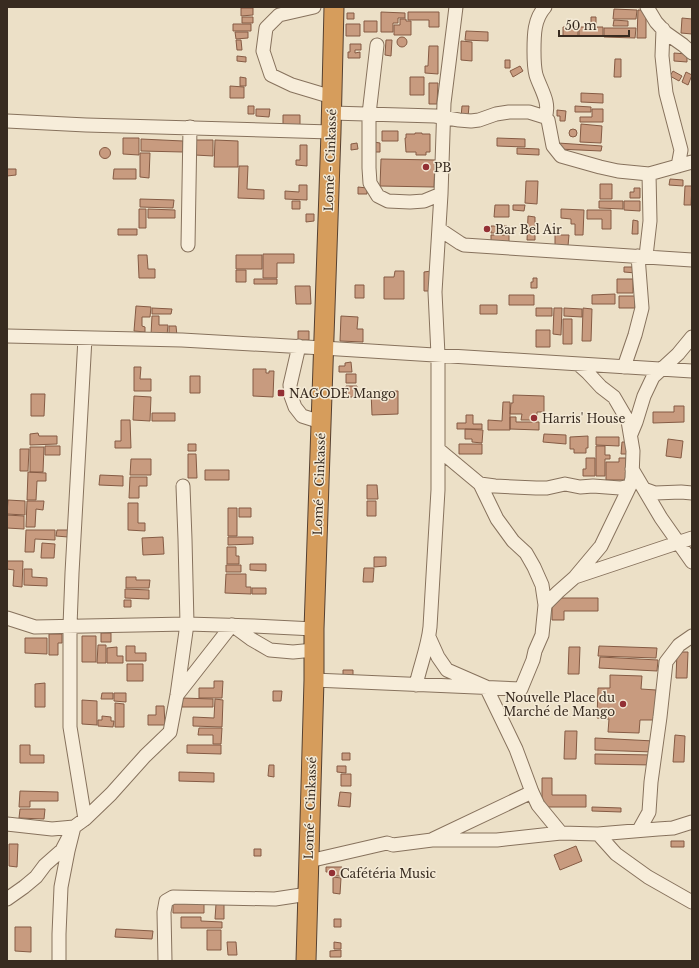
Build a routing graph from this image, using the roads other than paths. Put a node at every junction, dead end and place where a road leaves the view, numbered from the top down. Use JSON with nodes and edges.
{"nodes":[{"id":1,"x":314,"y":7,"type":"edge"},
{"id":2,"x":334,"y":7,"type":"edge"},
{"id":3,"x":456,"y":7,"type":"edge"},
{"id":4,"x":546,"y":7,"type":"edge"},
{"id":5,"x":647,"y":7,"type":"edge"},
{"id":6,"x":663,"y":29,"type":"junction"},
{"id":7,"x":377,"y":45,"type":"dead end"},
{"id":8,"x":692,"y":53,"type":"edge"},
{"id":9,"x":331,"y":114,"type":"junction"},
{"id":10,"x":369,"y":114,"type":"junction"},
{"id":11,"x":545,"y":116,"type":"junction"},
{"id":12,"x":443,"y":117,"type":"junction"},
{"id":13,"x":7,"y":121,"type":"edge"},
{"id":14,"x":190,"y":127,"type":"junction"},
{"id":15,"x":692,"y":162,"type":"edge"},
{"id":16,"x":678,"y":166,"type":"junction"},
{"id":17,"x":649,"y":174,"type":"junction"},
{"id":18,"x":441,"y":194,"type":"junction"},
{"id":19,"x":439,"y":229,"type":"junction"},
{"id":20,"x":188,"y":245,"type":"dead end"},
{"id":21,"x":642,"y":256,"type":"junction"},
{"id":22,"x":692,"y":260,"type":"edge"},
{"id":23,"x":7,"y":336,"type":"edge"},
{"id":24,"x":692,"y":337,"type":"edge"},
{"id":25,"x":85,"y":338,"type":"junction"},
{"id":26,"x":299,"y":346,"type":"junction"},
{"id":27,"x":323,"y":348,"type":"junction"},
{"id":28,"x":438,"y":355,"type":"junction"},
{"id":29,"x":579,"y":364,"type":"junction"},
{"id":30,"x":624,"y":366,"type":"junction"},
{"id":31,"x":663,"y":369,"type":"junction"},
{"id":32,"x":692,"y":371,"type":"edge"},
{"id":33,"x":321,"y":422,"type":"junction"},
{"id":34,"x":631,"y":434,"type":"junction"},
{"id":35,"x":438,"y":449,"type":"junction"},
{"id":36,"x":632,"y":469,"type":"junction"},
{"id":37,"x":480,"y":484,"type":"junction"},
{"id":38,"x":183,"y":486,"type":"dead end"},
{"id":39,"x":630,"y":486,"type":"junction"},
{"id":40,"x":644,"y":490,"type":"junction"},
{"id":41,"x":692,"y":493,"type":"edge"},
{"id":42,"x":692,"y":538,"type":"edge"},
{"id":43,"x":677,"y":542,"type":"junction"},
{"id":44,"x":692,"y":562,"type":"edge"},
{"id":45,"x":575,"y":577,"type":"junction"},
{"id":46,"x":545,"y":605,"type":"junction"},
{"id":47,"x":7,"y":618,"type":"edge"},
{"id":48,"x":187,"y":624,"type":"junction"},
{"id":49,"x":232,"y":625,"type":"junction"},
{"id":50,"x":70,"y":626,"type":"junction"},
{"id":51,"x":314,"y":629,"type":"junction"},
{"id":52,"x":692,"y":636,"type":"edge"},
{"id":53,"x":429,"y":637,"type":"junction"},
{"id":54,"x":314,"y":650,"type":"junction"},
{"id":55,"x":314,"y":680,"type":"junction"},
{"id":56,"x":416,"y":685,"type":"junction"},
{"id":57,"x":486,"y":688,"type":"junction"},
{"id":58,"x":177,"y":695,"type":"junction"},
{"id":59,"x":532,"y":792,"type":"junction"},
{"id":60,"x":85,"y":819,"type":"junction"},
{"id":61,"x":692,"y":822,"type":"edge"},
{"id":62,"x":7,"y":824,"type":"edge"},
{"id":63,"x":74,"y":827,"type":"junction"},
{"id":64,"x":640,"y":830,"type":"junction"},
{"id":65,"x":561,"y":833,"type":"junction"},
{"id":66,"x":598,"y":834,"type":"junction"},
{"id":67,"x":432,"y":840,"type":"junction"},
{"id":68,"x":309,"y":861,"type":"junction"},
{"id":69,"x":308,"y":894,"type":"junction"},
{"id":70,"x":7,"y":899,"type":"edge"},
{"id":71,"x":692,"y":902,"type":"edge"},
{"id":72,"x":60,"y":961,"type":"edge"},
{"id":73,"x":165,"y":961,"type":"edge"},
{"id":74,"x":306,"y":961,"type":"edge"}],
"edges":[{"from":1,"to":9,"type":"street"},
{"from":2,"to":9,"type":"highway","name":"Lomé - Cinkassé"},
{"from":3,"to":12,"type":"street"},
{"from":4,"to":11,"type":"street"},
{"from":5,"to":6,"type":"street"},
{"from":6,"to":8,"type":"street"},
{"from":6,"to":16,"type":"street"},
{"from":7,"to":10,"type":"street"},
{"from":9,"to":10,"type":"street"},
{"from":9,"to":14,"type":"street"},
{"from":9,"to":27,"type":"highway","name":"Lomé - Cinkassé"},
{"from":10,"to":12,"type":"street"},
{"from":10,"to":18,"type":"street"},
{"from":11,"to":12,"type":"street"},
{"from":11,"to":17,"type":"street"},
{"from":12,"to":18,"type":"street"},
{"from":13,"to":14,"type":"street"},
{"from":14,"to":20,"type":"street"},
{"from":15,"to":16,"type":"street"},
{"from":16,"to":17,"type":"street"},
{"from":17,"to":21,"type":"street"},
{"from":18,"to":19,"type":"street"},
{"from":19,"to":21,"type":"street"},
{"from":19,"to":28,"type":"street"},
{"from":21,"to":22,"type":"street"},
{"from":21,"to":30,"type":"street"},
{"from":23,"to":25,"type":"street"},
{"from":24,"to":31,"type":"street"},
{"from":25,"to":26,"type":"street"},
{"from":25,"to":50,"type":"street"},
{"from":26,"to":27,"type":"street"},
{"from":26,"to":33,"type":"street"},
{"from":27,"to":28,"type":"street"},
{"from":27,"to":33,"type":"highway","name":"Lomé - Cinkassé"},
{"from":28,"to":29,"type":"street"},
{"from":28,"to":35,"type":"street"},
{"from":29,"to":30,"type":"street"},
{"from":29,"to":34,"type":"street"},
{"from":30,"to":31,"type":"street"},
{"from":31,"to":32,"type":"street"},
{"from":31,"to":34,"type":"street"},
{"from":33,"to":51,"type":"highway","name":"Lomé - Cinkassé"},
{"from":34,"to":36,"type":"street"},
{"from":35,"to":37,"type":"street"},
{"from":35,"to":53,"type":"street"},
{"from":36,"to":39,"type":"street"},
{"from":36,"to":40,"type":"street"},
{"from":37,"to":39,"type":"street"},
{"from":37,"to":46,"type":"street"},
{"from":38,"to":48,"type":"street"},
{"from":39,"to":45,"type":"street"},
{"from":40,"to":41,"type":"street"},
{"from":40,"to":43,"type":"street"},
{"from":42,"to":43,"type":"street"},
{"from":43,"to":44,"type":"street"},
{"from":43,"to":45,"type":"street"},
{"from":45,"to":46,"type":"street"},
{"from":46,"to":57,"type":"street"},
{"from":47,"to":50,"type":"street"},
{"from":48,"to":49,"type":"street"},
{"from":48,"to":50,"type":"street"},
{"from":48,"to":58,"type":"street"},
{"from":49,"to":51,"type":"street"},
{"from":49,"to":54,"type":"street"},
{"from":49,"to":58,"type":"street"},
{"from":50,"to":60,"type":"street"},
{"from":51,"to":54,"type":"highway","name":"Lomé - Cinkassé"},
{"from":52,"to":64,"type":"street"},
{"from":53,"to":56,"type":"street"},
{"from":53,"to":57,"type":"street"},
{"from":54,"to":55,"type":"highway","name":"Lomé - Cinkassé"},
{"from":55,"to":56,"type":"street"},
{"from":55,"to":68,"type":"highway","name":"Lomé - Cinkassé"},
{"from":56,"to":57,"type":"street"},
{"from":57,"to":59,"type":"street"},
{"from":58,"to":60,"type":"street"},
{"from":59,"to":65,"type":"street"},
{"from":59,"to":67,"type":"street"},
{"from":60,"to":63,"type":"street"},
{"from":61,"to":64,"type":"street"},
{"from":62,"to":63,"type":"street"},
{"from":63,"to":70,"type":"street"},
{"from":63,"to":72,"type":"street"},
{"from":64,"to":66,"type":"street"},
{"from":65,"to":66,"type":"street"},
{"from":65,"to":67,"type":"street"},
{"from":66,"to":71,"type":"street"},
{"from":67,"to":68,"type":"street"},
{"from":68,"to":69,"type":"highway","name":"Lomé - Cinkassé"},
{"from":69,"to":73,"type":"street"},
{"from":69,"to":74,"type":"highway","name":"Lomé - Cinkassé"}]}
